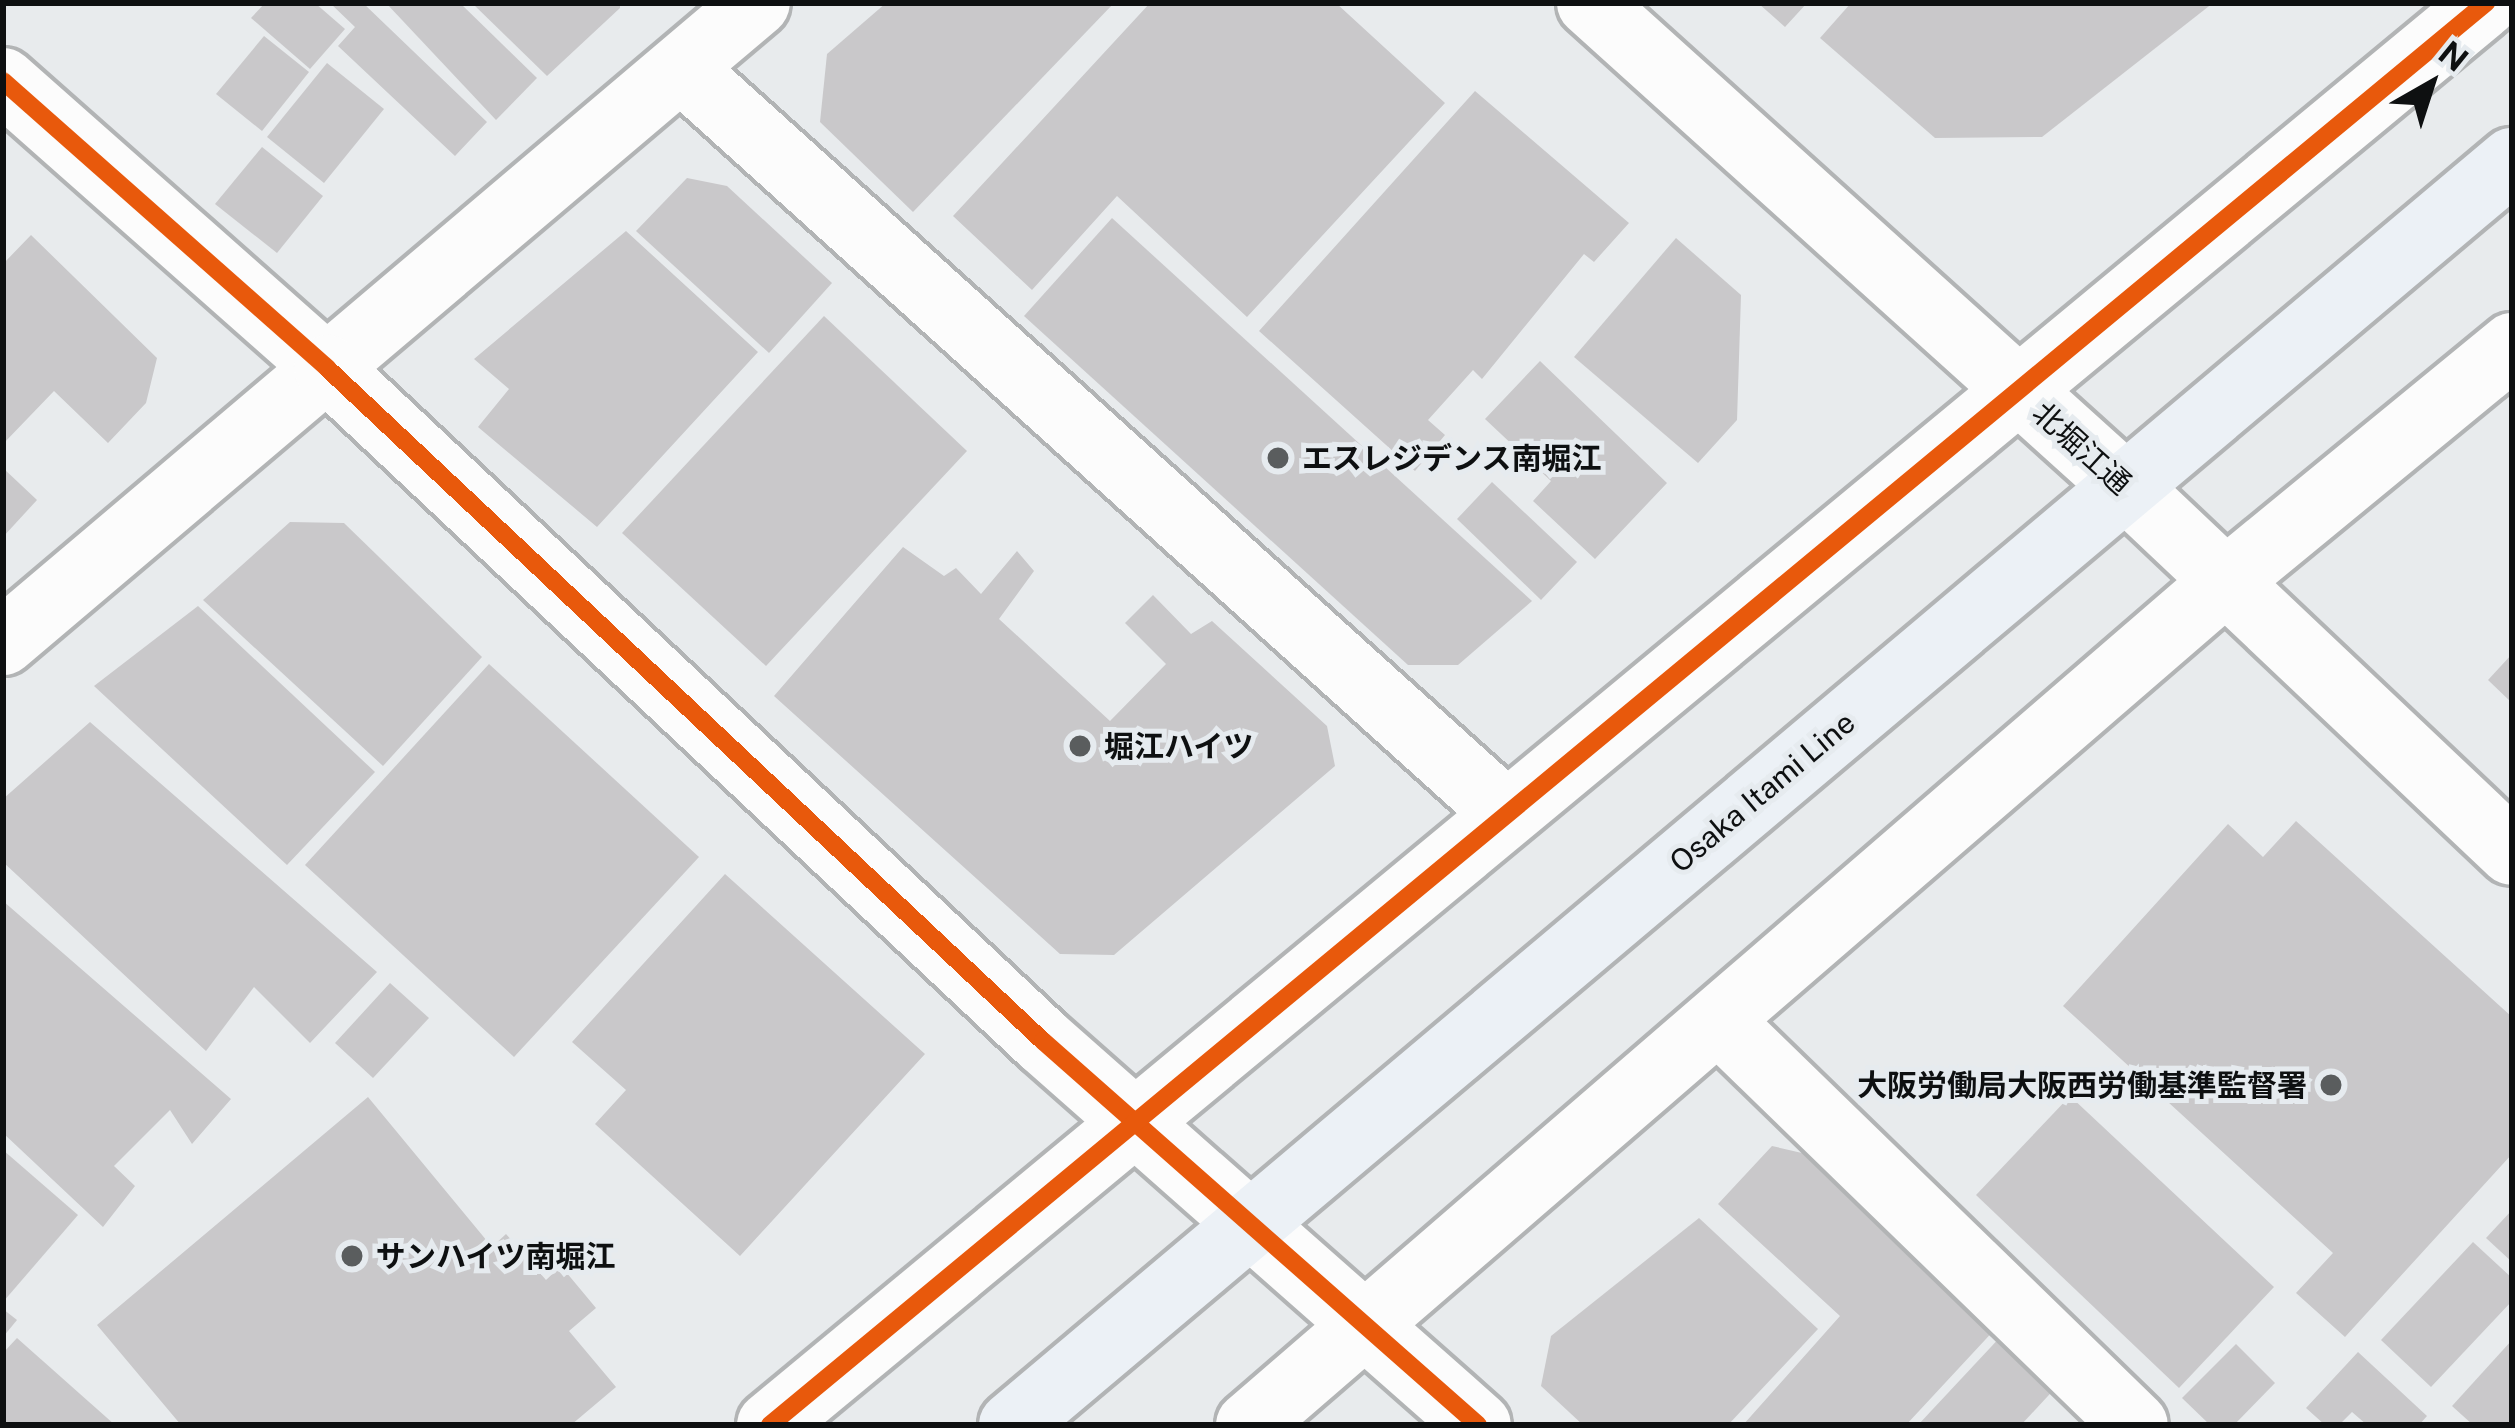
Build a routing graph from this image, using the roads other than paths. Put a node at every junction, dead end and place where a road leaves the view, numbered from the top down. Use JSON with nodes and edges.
{"nodes":[{"id":1,"x":1590,"y":3,"type":"edge"},
{"id":2,"x":2486,"y":3,"type":"edge"},
{"id":3,"x":742,"y":7,"type":"edge"},
{"id":4,"x":682,"y":69,"type":"junction"},
{"id":5,"x":3,"y":81,"type":"edge"},
{"id":6,"x":2512,"y":161,"type":"edge"},
{"id":7,"x":2512,"y":346,"type":"edge"},
{"id":8,"x":327,"y":368,"type":"junction"},
{"id":9,"x":2015,"y":388,"type":"junction"},
{"id":10,"x":2123,"y":484,"type":"junction"},
{"id":11,"x":2225,"y":582,"type":"junction"},
{"id":12,"x":3,"y":642,"type":"edge"},
{"id":13,"x":1507,"y":813,"type":"junction"},
{"id":14,"x":2512,"y":852,"type":"edge"},
{"id":15,"x":1720,"y":1022,"type":"junction"},
{"id":16,"x":1138,"y":1126,"type":"junction"},
{"id":17,"x":1255,"y":1222,"type":"junction"},
{"id":18,"x":1370,"y":1322,"type":"junction"},
{"id":19,"x":770,"y":1425,"type":"edge"},
{"id":20,"x":1012,"y":1425,"type":"edge"},
{"id":21,"x":1249,"y":1425,"type":"edge"},
{"id":22,"x":1478,"y":1425,"type":"edge"},
{"id":23,"x":2135,"y":1425,"type":"edge"}],
"edges":[{"from":1,"to":9,"type":"street","name":"北堀江通"},
{"from":2,"to":9,"type":"street"},
{"from":3,"to":4,"type":"street"},
{"from":4,"to":8,"type":"street"},
{"from":4,"to":13,"type":"street"},
{"from":5,"to":8,"type":"street"},
{"from":6,"to":10,"type":"main road","name":"Osaka Itami Line"},
{"from":7,"to":11,"type":"street"},
{"from":8,"to":12,"type":"street"},
{"from":8,"to":16,"type":"street"},
{"from":9,"to":10,"type":"street","name":"北堀江通"},
{"from":9,"to":13,"type":"street"},
{"from":10,"to":11,"type":"street","name":"北堀江通"},
{"from":10,"to":17,"type":"main road","name":"Osaka Itami Line"},
{"from":11,"to":14,"type":"street","name":"北堀江通"},
{"from":11,"to":15,"type":"street"},
{"from":13,"to":16,"type":"street"},
{"from":15,"to":18,"type":"street"},
{"from":15,"to":23,"type":"street"},
{"from":16,"to":17,"type":"street"},
{"from":16,"to":19,"type":"street"},
{"from":17,"to":18,"type":"street"},
{"from":17,"to":20,"type":"main road","name":"Osaka Itami Line"},
{"from":18,"to":21,"type":"street"},
{"from":18,"to":22,"type":"street"}]}
